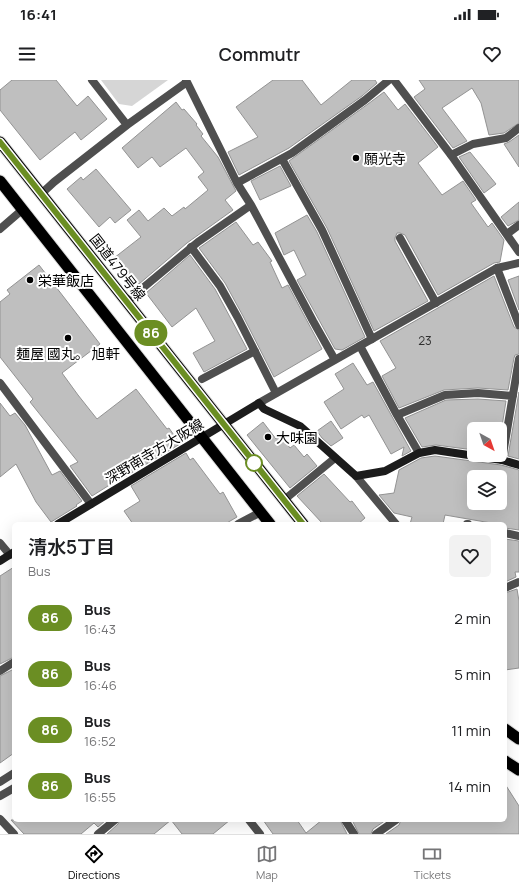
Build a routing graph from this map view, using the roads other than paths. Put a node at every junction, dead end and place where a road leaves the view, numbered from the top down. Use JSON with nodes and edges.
{"nodes":[{"id":1,"x":92,"y":80,"type":"edge"},
{"id":2,"x":394,"y":80,"type":"edge"},
{"id":3,"x":186,"y":81,"type":"edge"},
{"id":4,"x":127,"y":125,"type":"junction"},
{"id":5,"x":519,"y":128,"type":"edge"},
{"id":6,"x":0,"y":142,"type":"edge"},
{"id":7,"x":451,"y":156,"type":"junction"},
{"id":8,"x":282,"y":158,"type":"junction"},
{"id":9,"x":0,"y":181,"type":"edge"},
{"id":10,"x":237,"y":183,"type":"junction"},
{"id":11,"x":41,"y":194,"type":"junction"},
{"id":12,"x":251,"y":205,"type":"junction"},
{"id":13,"x":22,"y":210,"type":"junction"},
{"id":14,"x":519,"y":226,"type":"edge"},
{"id":15,"x":0,"y":229,"type":"edge"},
{"id":16,"x":507,"y":234,"type":"junction"},
{"id":17,"x":400,"y":238,"type":"dead end"},
{"id":18,"x":191,"y":247,"type":"junction"},
{"id":19,"x":519,"y":252,"type":"edge"},
{"id":20,"x":519,"y":263,"type":"edge"},
{"id":21,"x":497,"y":268,"type":"junction"},
{"id":22,"x":126,"y":302,"type":"junction"},
{"id":23,"x":436,"y":303,"type":"junction"},
{"id":24,"x":519,"y":325,"type":"edge"},
{"id":25,"x":372,"y":339,"type":"junction"},
{"id":26,"x":360,"y":346,"type":"junction"},
{"id":27,"x":255,"y":350,"type":"junction"},
{"id":28,"x":519,"y":359,"type":"edge"},
{"id":29,"x":335,"y":360,"type":"junction"},
{"id":30,"x":202,"y":379,"type":"dead end"},
{"id":31,"x":0,"y":383,"type":"edge"},
{"id":32,"x":276,"y":393,"type":"junction"},
{"id":33,"x":513,"y":396,"type":"junction"},
{"id":34,"x":259,"y":403,"type":"junction"},
{"id":35,"x":397,"y":415,"type":"junction"},
{"id":36,"x":224,"y":425,"type":"junction"},
{"id":37,"x":507,"y":431,"type":"edge"},
{"id":38,"x":202,"y":438,"type":"junction"},
{"id":39,"x":419,"y":453,"type":"junction"},
{"id":40,"x":467,"y":455,"type":"edge"},
{"id":41,"x":335,"y":458,"type":"junction"},
{"id":42,"x":507,"y":461,"type":"edge"},
{"id":43,"x":519,"y":465,"type":"edge"},
{"id":44,"x":356,"y":476,"type":"junction"},
{"id":45,"x":284,"y":500,"type":"junction"},
{"id":46,"x":91,"y":504,"type":"junction"},
{"id":47,"x":260,"y":512,"type":"junction"},
{"id":48,"x":61,"y":522,"type":"edge"},
{"id":49,"x":242,"y":522,"type":"edge"},
{"id":50,"x":268,"y":522,"type":"edge"},
{"id":51,"x":301,"y":522,"type":"edge"},
{"id":52,"x":392,"y":522,"type":"edge"},
{"id":53,"x":507,"y":533,"type":"edge"},
{"id":54,"x":519,"y":536,"type":"edge"},
{"id":55,"x":0,"y":543,"type":"edge"},
{"id":56,"x":12,"y":554,"type":"edge"},
{"id":57,"x":0,"y":561,"type":"edge"},
{"id":58,"x":519,"y":582,"type":"edge"},
{"id":59,"x":507,"y":587,"type":"edge"},
{"id":60,"x":12,"y":663,"type":"edge"},
{"id":61,"x":0,"y":671,"type":"edge"},
{"id":62,"x":507,"y":730,"type":"edge"},
{"id":63,"x":519,"y":739,"type":"edge"},
{"id":64,"x":507,"y":762,"type":"edge"},
{"id":65,"x":519,"y":770,"type":"edge"},
{"id":66,"x":12,"y":775,"type":"edge"},
{"id":67,"x":0,"y":782,"type":"edge"},
{"id":68,"x":12,"y":789,"type":"edge"},
{"id":69,"x":0,"y":796,"type":"edge"},
{"id":70,"x":0,"y":819,"type":"edge"},
{"id":71,"x":113,"y":822,"type":"edge"},
{"id":72,"x":251,"y":822,"type":"edge"},
{"id":73,"x":346,"y":822,"type":"edge"},
{"id":74,"x":393,"y":822,"type":"edge"},
{"id":75,"x":101,"y":833,"type":"edge"},
{"id":76,"x":14,"y":834,"type":"edge"},
{"id":77,"x":260,"y":834,"type":"edge"},
{"id":78,"x":354,"y":834,"type":"edge"},
{"id":79,"x":376,"y":834,"type":"edge"}],
"edges":[{"from":1,"to":4,"type":"street"},
{"from":2,"to":7,"type":"street"},
{"from":2,"to":8,"type":"street"},
{"from":3,"to":4,"type":"street"},
{"from":3,"to":10,"type":"street"},
{"from":4,"to":11,"type":"street"},
{"from":5,"to":7,"type":"street"},
{"from":6,"to":11,"type":"highway","name":"国道479号線"},
{"from":7,"to":16,"type":"street"},
{"from":8,"to":10,"type":"street"},
{"from":8,"to":25,"type":"street"},
{"from":9,"to":13,"type":"highway"},
{"from":10,"to":12,"type":"street"},
{"from":11,"to":22,"type":"highway","name":"国道479号線"},
{"from":12,"to":18,"type":"street"},
{"from":12,"to":29,"type":"street"},
{"from":13,"to":15,"type":"street"},
{"from":13,"to":38,"type":"highway"},
{"from":14,"to":16,"type":"street"},
{"from":16,"to":19,"type":"street"},
{"from":17,"to":23,"type":"street"},
{"from":18,"to":22,"type":"street"},
{"from":18,"to":27,"type":"street"},
{"from":20,"to":21,"type":"street"},
{"from":21,"to":23,"type":"street"},
{"from":21,"to":24,"type":"street"},
{"from":22,"to":36,"type":"highway","name":"国道479号線"},
{"from":23,"to":25,"type":"street"},
{"from":25,"to":26,"type":"street"},
{"from":26,"to":29,"type":"street"},
{"from":26,"to":35,"type":"street"},
{"from":27,"to":30,"type":"street"},
{"from":27,"to":32,"type":"street"},
{"from":28,"to":33,"type":"street"},
{"from":29,"to":32,"type":"street"},
{"from":31,"to":46,"type":"street"},
{"from":32,"to":34,"type":"street"},
{"from":33,"to":35,"type":"street"},
{"from":33,"to":37,"type":"street"},
{"from":34,"to":36,"type":"main road","name":"深野南寺方大阪線"},
{"from":34,"to":41,"type":"main road"},
{"from":35,"to":39,"type":"street"},
{"from":36,"to":38,"type":"main road","name":"深野南寺方大阪線"},
{"from":36,"to":45,"type":"highway","name":"国道479号線"},
{"from":38,"to":46,"type":"main road","name":"深野南寺方大阪線"},
{"from":38,"to":47,"type":"highway"},
{"from":39,"to":40,"type":"main road"},
{"from":39,"to":44,"type":"main road"},
{"from":41,"to":44,"type":"main road"},
{"from":41,"to":45,"type":"street"},
{"from":42,"to":43,"type":"main road"},
{"from":44,"to":52,"type":"street"},
{"from":45,"to":51,"type":"highway","name":"国道479号線"},
{"from":46,"to":48,"type":"main road","name":"深野南寺方大阪線"},
{"from":47,"to":49,"type":"street"},
{"from":47,"to":50,"type":"highway"},
{"from":53,"to":54,"type":"street"},
{"from":55,"to":56,"type":"street"},
{"from":56,"to":57,"type":"main road"},
{"from":58,"to":59,"type":"street"},
{"from":60,"to":61,"type":"street"},
{"from":62,"to":63,"type":"highway"},
{"from":64,"to":65,"type":"highway"},
{"from":66,"to":67,"type":"street"},
{"from":68,"to":69,"type":"street"},
{"from":70,"to":76,"type":"street"},
{"from":71,"to":75,"type":"street"},
{"from":72,"to":77,"type":"street"},
{"from":73,"to":78,"type":"street"},
{"from":74,"to":79,"type":"street"}]}
